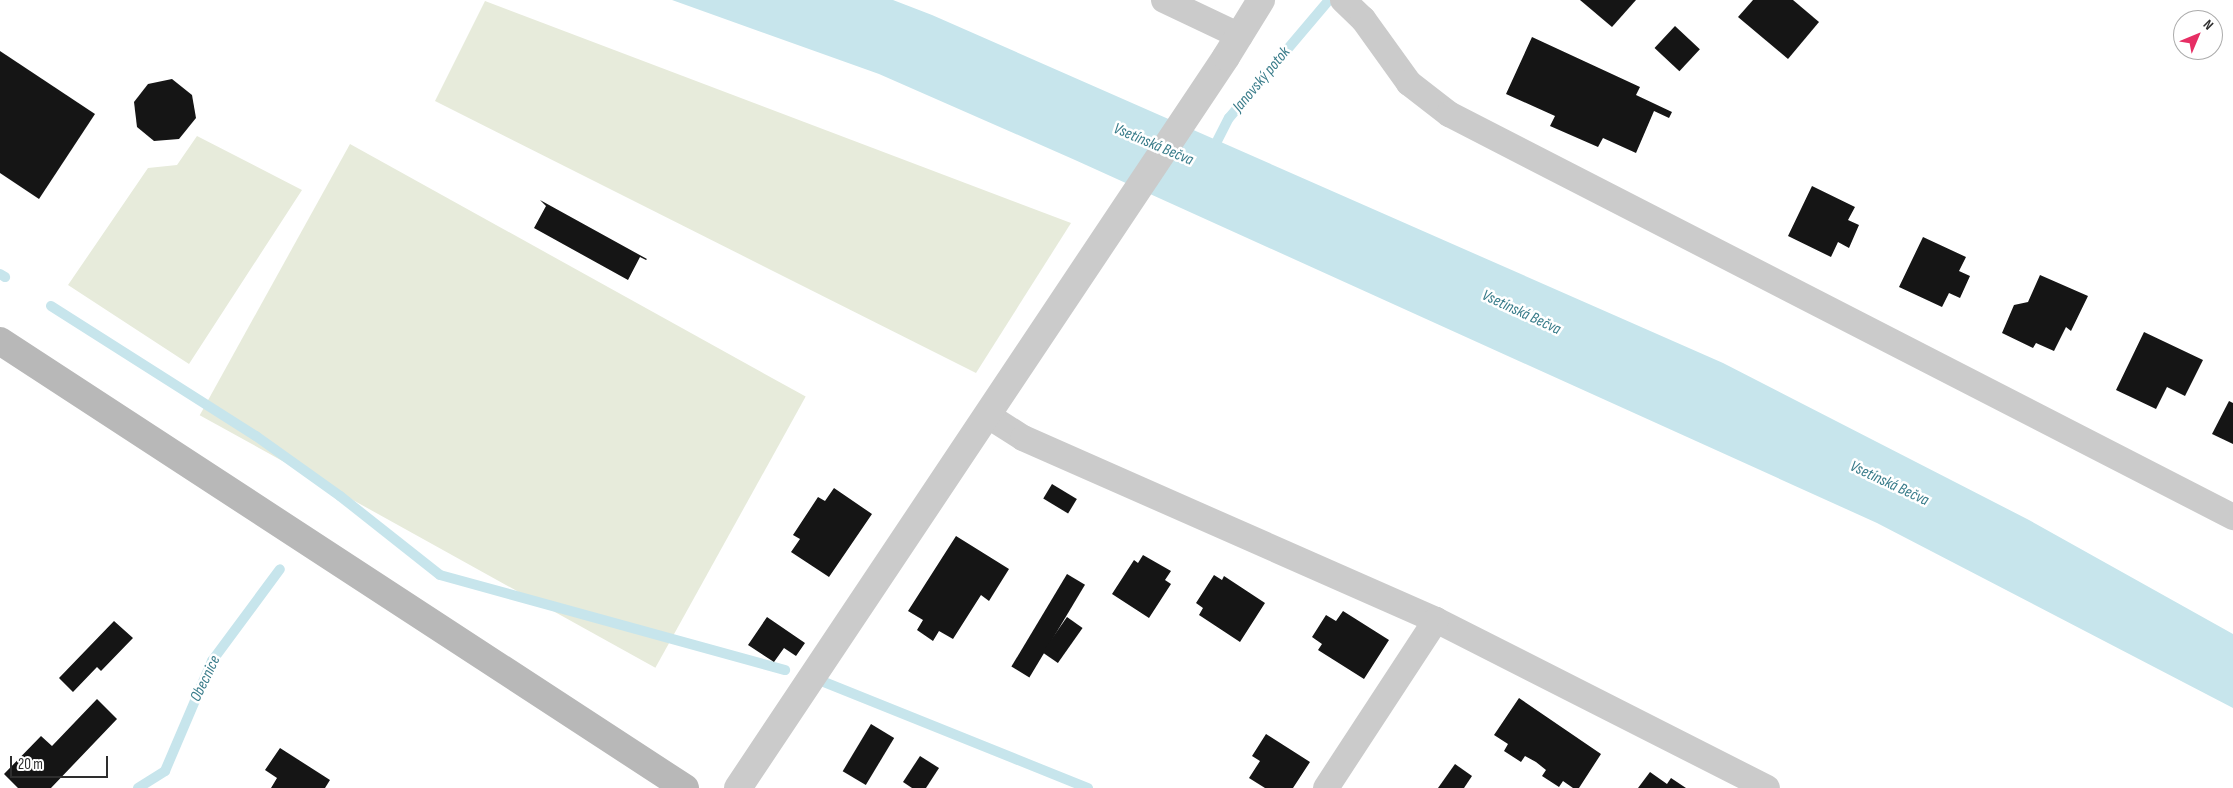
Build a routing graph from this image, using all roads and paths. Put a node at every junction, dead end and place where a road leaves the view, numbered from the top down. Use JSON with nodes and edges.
{"nodes":[{"id":1,"x":1164,"y":0,"type":"edge"},
{"id":2,"x":1261,"y":0,"type":"edge"},
{"id":3,"x":1349,"y":5,"type":"edge"},
{"id":4,"x":1233,"y":47,"type":"junction"},
{"id":5,"x":0,"y":341,"type":"edge"},
{"id":6,"x":994,"y":405,"type":"junction"},
{"id":7,"x":2233,"y":517,"type":"edge"},
{"id":8,"x":1436,"y":620,"type":"junction"},
{"id":9,"x":685,"y":788,"type":"edge"},
{"id":10,"x":738,"y":788,"type":"edge"},
{"id":11,"x":1326,"y":788,"type":"edge"},
{"id":12,"x":1767,"y":788,"type":"edge"}],
"edges":[{"from":1,"to":4,"type":"street"},
{"from":2,"to":4,"type":"street"},
{"from":3,"to":7,"type":"street"},
{"from":4,"to":6,"type":"street"},
{"from":5,"to":9,"type":"main road"},
{"from":6,"to":8,"type":"street"},
{"from":6,"to":10,"type":"street"},
{"from":8,"to":11,"type":"street"},
{"from":8,"to":12,"type":"street"}]}
